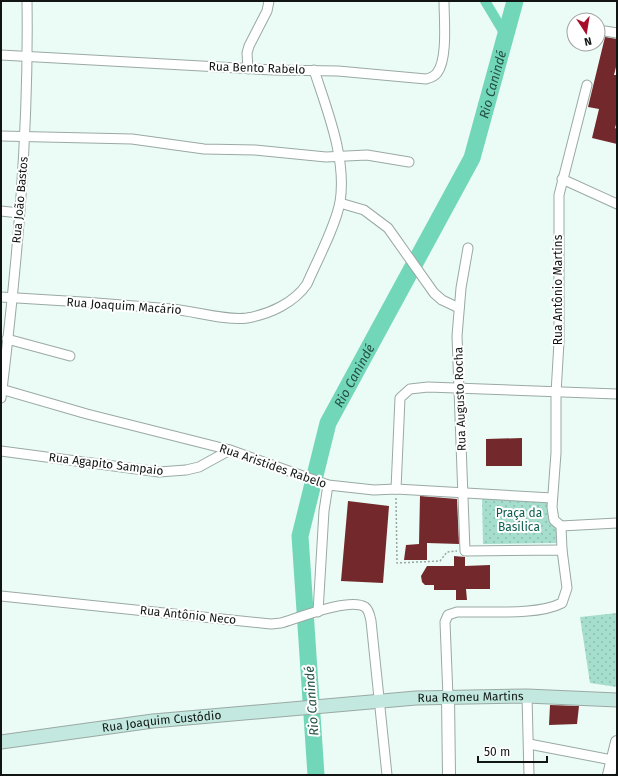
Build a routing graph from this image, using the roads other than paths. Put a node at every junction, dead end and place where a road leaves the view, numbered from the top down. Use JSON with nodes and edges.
{"nodes":[{"id":1,"x":27,"y":1,"type":"edge"},
{"id":2,"x":269,"y":1,"type":"edge"},
{"id":3,"x":444,"y":1,"type":"edge"},
{"id":4,"x":606,"y":31,"type":"edge"},
{"id":5,"x":617,"y":34,"type":"edge"},
{"id":6,"x":1,"y":55,"type":"edge"},
{"id":7,"x":28,"y":57,"type":"junction"},
{"id":8,"x":248,"y":69,"type":"junction"},
{"id":9,"x":314,"y":70,"type":"junction"},
{"id":10,"x":586,"y":85,"type":"dead end"},
{"id":11,"x":1,"y":136,"type":"edge"},
{"id":12,"x":26,"y":136,"type":"junction"},
{"id":13,"x":340,"y":156,"type":"junction"},
{"id":14,"x":409,"y":162,"type":"dead end"},
{"id":15,"x":562,"y":179,"type":"junction"},
{"id":16,"x":340,"y":203,"type":"junction"},
{"id":17,"x":617,"y":204,"type":"edge"},
{"id":18,"x":1,"y":211,"type":"edge"},
{"id":19,"x":19,"y":213,"type":"junction"},
{"id":20,"x":468,"y":248,"type":"dead end"},
{"id":21,"x":1,"y":297,"type":"edge"},
{"id":22,"x":11,"y":298,"type":"junction"},
{"id":23,"x":459,"y":308,"type":"junction"},
{"id":24,"x":7,"y":339,"type":"junction"},
{"id":25,"x":70,"y":356,"type":"dead end"},
{"id":26,"x":460,"y":388,"type":"junction"},
{"id":27,"x":1,"y":392,"type":"edge"},
{"id":28,"x":556,"y":393,"type":"junction"},
{"id":29,"x":617,"y":394,"type":"edge"},
{"id":30,"x":230,"y":450,"type":"junction"},
{"id":31,"x":1,"y":451,"type":"edge"},
{"id":32,"x":324,"y":484,"type":"junction"},
{"id":33,"x":396,"y":489,"type":"junction"},
{"id":34,"x":463,"y":493,"type":"junction"},
{"id":35,"x":552,"y":498,"type":"junction"},
{"id":36,"x":617,"y":523,"type":"edge"},
{"id":37,"x":561,"y":526,"type":"junction"},
{"id":38,"x":562,"y":550,"type":"junction"},
{"id":39,"x":1,"y":596,"type":"edge"},
{"id":40,"x":315,"y":613,"type":"junction"},
{"id":41,"x":527,"y":696,"type":"junction"},
{"id":42,"x":448,"y":697,"type":"junction"},
{"id":43,"x":617,"y":700,"type":"edge"},
{"id":44,"x":380,"y":702,"type":"junction"},
{"id":45,"x":324,"y":706,"type":"joint"},
{"id":46,"x":1,"y":742,"type":"edge"},
{"id":47,"x":617,"y":742,"type":"edge"},
{"id":48,"x":529,"y":744,"type":"junction"},
{"id":49,"x":615,"y":760,"type":"edge"},
{"id":50,"x":387,"y":775,"type":"edge"},
{"id":51,"x":449,"y":775,"type":"edge"},
{"id":52,"x":529,"y":775,"type":"edge"},
{"id":53,"x":609,"y":775,"type":"edge"}],
"edges":[{"from":1,"to":7,"type":"street","name":"Rua João Bastos"},
{"from":2,"to":8,"type":"street"},
{"from":3,"to":9,"type":"street","name":"Rua Bento Rabelo"},
{"from":4,"to":5,"type":"street"},
{"from":6,"to":7,"type":"street","name":"Rua Bento Rabelo"},
{"from":7,"to":8,"type":"street","name":"Rua Bento Rabelo"},
{"from":7,"to":12,"type":"street","name":"Rua João Bastos"},
{"from":8,"to":9,"type":"street","name":"Rua Bento Rabelo"},
{"from":9,"to":13,"type":"street"},
{"from":10,"to":15,"type":"street","name":"Rua Antônio Martins"},
{"from":11,"to":12,"type":"street"},
{"from":12,"to":13,"type":"street"},
{"from":12,"to":19,"type":"street","name":"Rua João Bastos"},
{"from":13,"to":14,"type":"street"},
{"from":13,"to":16,"type":"street"},
{"from":15,"to":17,"type":"street"},
{"from":15,"to":28,"type":"street","name":"Rua Antônio Martins"},
{"from":16,"to":22,"type":"street","name":"Rua Joaquim Macário"},
{"from":16,"to":23,"type":"street"},
{"from":18,"to":19,"type":"street"},
{"from":19,"to":22,"type":"street","name":"Rua João Bastos"},
{"from":20,"to":23,"type":"street","name":"Rua Augusto Rocha"},
{"from":21,"to":22,"type":"street","name":"Rua Joaquim Macário"},
{"from":22,"to":24,"type":"street","name":"Rua João Bastos"},
{"from":23,"to":26,"type":"street","name":"Rua Augusto Rocha"},
{"from":24,"to":25,"type":"street"},
{"from":24,"to":27,"type":"street","name":"Rua João Bastos"},
{"from":26,"to":28,"type":"street"},
{"from":26,"to":33,"type":"street"},
{"from":26,"to":34,"type":"street","name":"Rua Augusto Rocha"},
{"from":27,"to":30,"type":"street","name":"Rua Aristides Rabelo"},
{"from":28,"to":29,"type":"street"},
{"from":28,"to":35,"type":"street","name":"Rua Antônio Martins"},
{"from":30,"to":31,"type":"street","name":"Rua Agapito Sampaio"},
{"from":30,"to":32,"type":"street","name":"Rua Aristides Rabelo"},
{"from":32,"to":33,"type":"street","name":"Rua Aristides Rabelo"},
{"from":32,"to":40,"type":"street"},
{"from":33,"to":34,"type":"street","name":"Rua Aristides Rabelo"},
{"from":34,"to":35,"type":"street","name":"Rua Aristides Rabelo"},
{"from":34,"to":38,"type":"street","name":"Rua Augusto Rocha"},
{"from":35,"to":37,"type":"street","name":"Rua Antônio Martins"},
{"from":36,"to":37,"type":"street"},
{"from":37,"to":38,"type":"street"},
{"from":38,"to":42,"type":"street"},
{"from":39,"to":40,"type":"street","name":"Rua Antônio Neco"},
{"from":40,"to":44,"type":"street","name":"Rua Antônio Neco"},
{"from":41,"to":42,"type":"main road","name":"Rua Romeu Martins"},
{"from":41,"to":43,"type":"main road","name":"Rua Romeu Martins"},
{"from":41,"to":48,"type":"street"},
{"from":42,"to":44,"type":"main road","name":"Rua Romeu Martins"},
{"from":42,"to":51,"type":"street"},
{"from":44,"to":45,"type":"main road","name":"Rua Romeu Martins"},
{"from":44,"to":50,"type":"street"},
{"from":45,"to":46,"type":"main road","name":"Rua Joaquim Custódio"},
{"from":47,"to":49,"type":"street"},
{"from":48,"to":49,"type":"street"},
{"from":48,"to":52,"type":"street"},
{"from":49,"to":53,"type":"street"}]}
